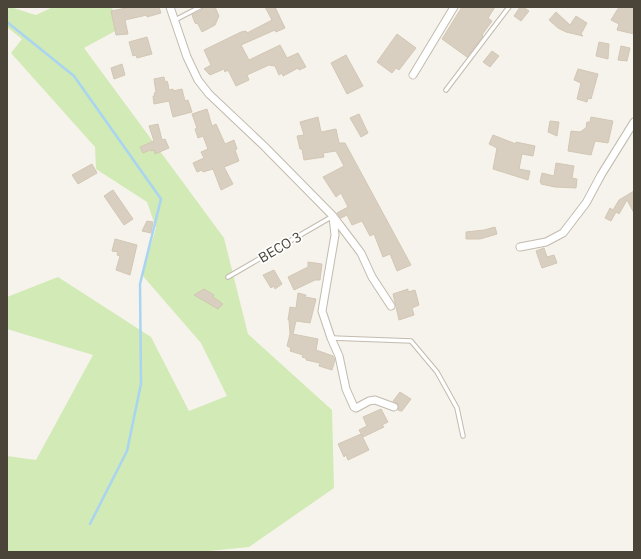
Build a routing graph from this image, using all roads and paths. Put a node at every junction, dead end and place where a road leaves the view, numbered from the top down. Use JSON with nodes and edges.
{"nodes":[{"id":1,"x":170,"y":7,"type":"edge"},
{"id":2,"x":200,"y":7,"type":"edge"},
{"id":3,"x":454,"y":7,"type":"edge"},
{"id":4,"x":509,"y":7,"type":"edge"},
{"id":5,"x":175,"y":20,"type":"junction"},
{"id":6,"x":413,"y":75,"type":"dead end"},
{"id":7,"x":446,"y":90,"type":"dead end"},
{"id":8,"x":634,"y":122,"type":"edge"},
{"id":9,"x":333,"y":216,"type":"junction"},
{"id":10,"x":520,"y":247,"type":"dead end"},
{"id":11,"x":228,"y":277,"type":"dead end"},
{"id":12,"x":391,"y":306,"type":"dead end"},
{"id":13,"x":331,"y":338,"type":"junction"},
{"id":14,"x":394,"y":407,"type":"dead end"},
{"id":15,"x":463,"y":436,"type":"dead end"}],
"edges":[{"from":1,"to":5,"type":"street"},
{"from":2,"to":5,"type":"lane"},
{"from":3,"to":6,"type":"street"},
{"from":4,"to":7,"type":"lane"},
{"from":5,"to":9,"type":"street"},
{"from":8,"to":10,"type":"street"},
{"from":9,"to":11,"type":"lane","name":"BECO 3"},
{"from":9,"to":12,"type":"street"},
{"from":9,"to":13,"type":"street"},
{"from":13,"to":14,"type":"street"},
{"from":13,"to":15,"type":"lane"}]}
